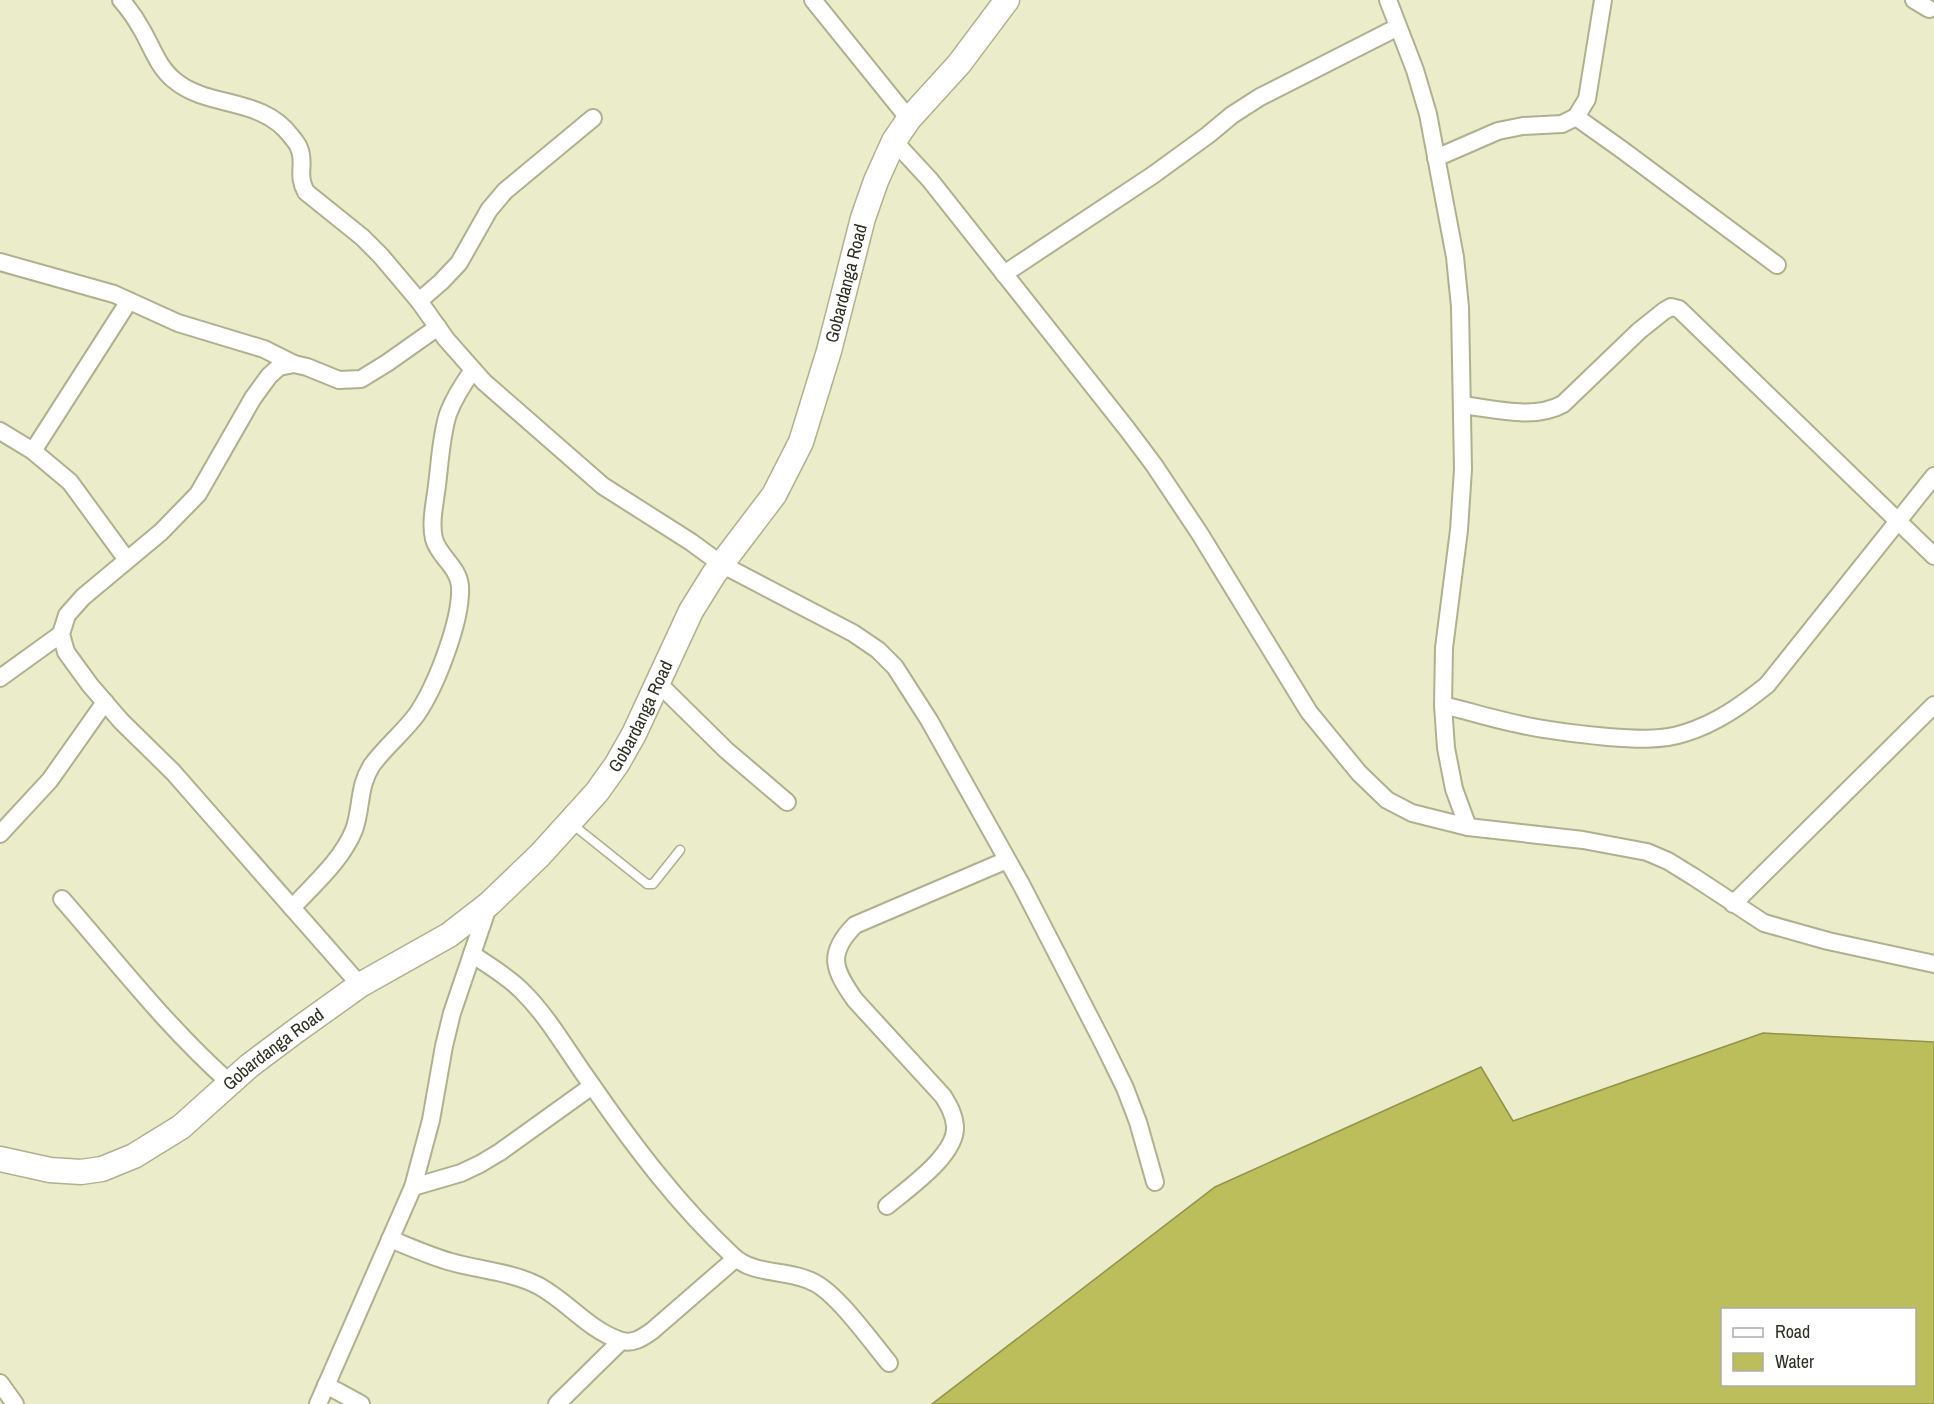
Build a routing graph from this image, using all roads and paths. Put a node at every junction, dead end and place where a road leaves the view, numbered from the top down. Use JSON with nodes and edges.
{"nodes":[{"id":1,"x":121,"y":0,"type":"edge"},
{"id":2,"x":813,"y":0,"type":"edge"},
{"id":3,"x":1007,"y":0,"type":"edge"},
{"id":4,"x":1388,"y":0,"type":"edge"},
{"id":5,"x":1603,"y":0,"type":"edge"},
{"id":6,"x":1914,"y":0,"type":"edge"},
{"id":7,"x":1929,"y":9,"type":"dead end"},
{"id":8,"x":1398,"y":27,"type":"junction"},
{"id":9,"x":1576,"y":117,"type":"junction"},
{"id":10,"x":593,"y":118,"type":"dead end"},
{"id":11,"x":909,"y":119,"type":"junction"},
{"id":12,"x":894,"y":141,"type":"junction"},
{"id":13,"x":1436,"y":158,"type":"junction"},
{"id":14,"x":0,"y":262,"type":"edge"},
{"id":15,"x":1777,"y":265,"type":"dead end"},
{"id":16,"x":1004,"y":274,"type":"junction"},
{"id":17,"x":129,"y":301,"type":"junction"},
{"id":18,"x":418,"y":301,"type":"junction"},
{"id":19,"x":438,"y":327,"type":"junction"},
{"id":20,"x":294,"y":364,"type":"junction"},
{"id":21,"x":472,"y":370,"type":"junction"},
{"id":22,"x":1462,"y":405,"type":"junction"},
{"id":23,"x":0,"y":431,"type":"edge"},
{"id":24,"x":33,"y":451,"type":"junction"},
{"id":25,"x":1934,"y":476,"type":"edge"},
{"id":26,"x":1897,"y":521,"type":"junction"},
{"id":27,"x":1934,"y":556,"type":"edge"},
{"id":28,"x":127,"y":560,"type":"junction"},
{"id":29,"x":721,"y":564,"type":"junction"},
{"id":30,"x":61,"y":634,"type":"junction"},
{"id":31,"x":0,"y":678,"type":"edge"},
{"id":32,"x":657,"y":682,"type":"junction"},
{"id":33,"x":105,"y":702,"type":"junction"},
{"id":34,"x":1443,"y":705,"type":"junction"},
{"id":35,"x":1934,"y":705,"type":"edge"},
{"id":36,"x":787,"y":802,"type":"dead end"},
{"id":37,"x":569,"y":822,"type":"junction"},
{"id":38,"x":1468,"y":826,"type":"junction"},
{"id":39,"x":0,"y":834,"type":"edge"},
{"id":40,"x":680,"y":850,"type":"dead end"},
{"id":41,"x":1007,"y":860,"type":"junction"},
{"id":42,"x":62,"y":899,"type":"dead end"},
{"id":43,"x":489,"y":904,"type":"junction"},
{"id":44,"x":1733,"y":904,"type":"junction"},
{"id":45,"x":292,"y":908,"type":"junction"},
{"id":46,"x":472,"y":954,"type":"junction"},
{"id":47,"x":1934,"y":964,"type":"edge"},
{"id":48,"x":360,"y":985,"type":"junction"},
{"id":49,"x":230,"y":1083,"type":"junction"},
{"id":50,"x":592,"y":1086,"type":"junction"},
{"id":51,"x":0,"y":1159,"type":"edge"},
{"id":52,"x":1155,"y":1182,"type":"dead end"},
{"id":53,"x":413,"y":1187,"type":"junction"},
{"id":54,"x":887,"y":1206,"type":"dead end"},
{"id":55,"x":390,"y":1239,"type":"junction"},
{"id":56,"x":735,"y":1259,"type":"junction"},
{"id":57,"x":621,"y":1341,"type":"junction"},
{"id":58,"x":889,"y":1363,"type":"dead end"},
{"id":59,"x":0,"y":1383,"type":"edge"},
{"id":60,"x":326,"y":1385,"type":"junction"},
{"id":61,"x":15,"y":1404,"type":"edge"},
{"id":62,"x":318,"y":1404,"type":"edge"},
{"id":63,"x":361,"y":1404,"type":"edge"},
{"id":64,"x":557,"y":1404,"type":"edge"}],
"edges":[{"from":1,"to":18,"type":"street"},
{"from":2,"to":11,"type":"street"},
{"from":3,"to":11,"type":"main road","name":"Gobardanga Road"},
{"from":4,"to":8,"type":"street"},
{"from":5,"to":9,"type":"street"},
{"from":6,"to":7,"type":"street"},
{"from":8,"to":13,"type":"street"},
{"from":8,"to":16,"type":"street"},
{"from":9,"to":13,"type":"street"},
{"from":9,"to":15,"type":"street"},
{"from":10,"to":18,"type":"street"},
{"from":11,"to":12,"type":"main road","name":"Gobardanga Road"},
{"from":12,"to":16,"type":"street"},
{"from":12,"to":29,"type":"main road","name":"Gobardanga Road"},
{"from":13,"to":22,"type":"street"},
{"from":14,"to":17,"type":"street"},
{"from":16,"to":38,"type":"street"},
{"from":17,"to":20,"type":"street"},
{"from":17,"to":24,"type":"street"},
{"from":18,"to":19,"type":"street"},
{"from":19,"to":20,"type":"street"},
{"from":19,"to":21,"type":"street"},
{"from":20,"to":28,"type":"street"},
{"from":21,"to":29,"type":"street"},
{"from":21,"to":45,"type":"street"},
{"from":22,"to":26,"type":"street"},
{"from":22,"to":34,"type":"street"},
{"from":23,"to":24,"type":"street"},
{"from":24,"to":28,"type":"street"},
{"from":25,"to":26,"type":"street"},
{"from":26,"to":27,"type":"street"},
{"from":26,"to":34,"type":"street"},
{"from":28,"to":30,"type":"street"},
{"from":29,"to":32,"type":"main road","name":"Gobardanga Road"},
{"from":29,"to":41,"type":"street"},
{"from":30,"to":31,"type":"street"},
{"from":30,"to":33,"type":"street"},
{"from":32,"to":36,"type":"street"},
{"from":32,"to":37,"type":"main road","name":"Gobardanga Road"},
{"from":33,"to":39,"type":"street"},
{"from":33,"to":45,"type":"street"},
{"from":34,"to":38,"type":"street"},
{"from":35,"to":44,"type":"street"},
{"from":37,"to":40,"type":"lane"},
{"from":37,"to":43,"type":"main road","name":"Gobardanga Road"},
{"from":38,"to":44,"type":"street"},
{"from":41,"to":52,"type":"street"},
{"from":41,"to":54,"type":"street"},
{"from":42,"to":49,"type":"street"},
{"from":43,"to":46,"type":"street"},
{"from":43,"to":48,"type":"main road","name":"Gobardanga Road"},
{"from":44,"to":47,"type":"street"},
{"from":45,"to":48,"type":"street"},
{"from":46,"to":50,"type":"street"},
{"from":46,"to":53,"type":"street"},
{"from":48,"to":49,"type":"main road","name":"Gobardanga Road"},
{"from":49,"to":51,"type":"main road","name":"Gobardanga Road"},
{"from":50,"to":53,"type":"street"},
{"from":50,"to":56,"type":"street"},
{"from":53,"to":55,"type":"street"},
{"from":55,"to":57,"type":"street"},
{"from":55,"to":60,"type":"street"},
{"from":56,"to":57,"type":"street"},
{"from":56,"to":58,"type":"street"},
{"from":57,"to":64,"type":"street"},
{"from":59,"to":61,"type":"street"},
{"from":60,"to":62,"type":"street"},
{"from":60,"to":63,"type":"street"}]}
